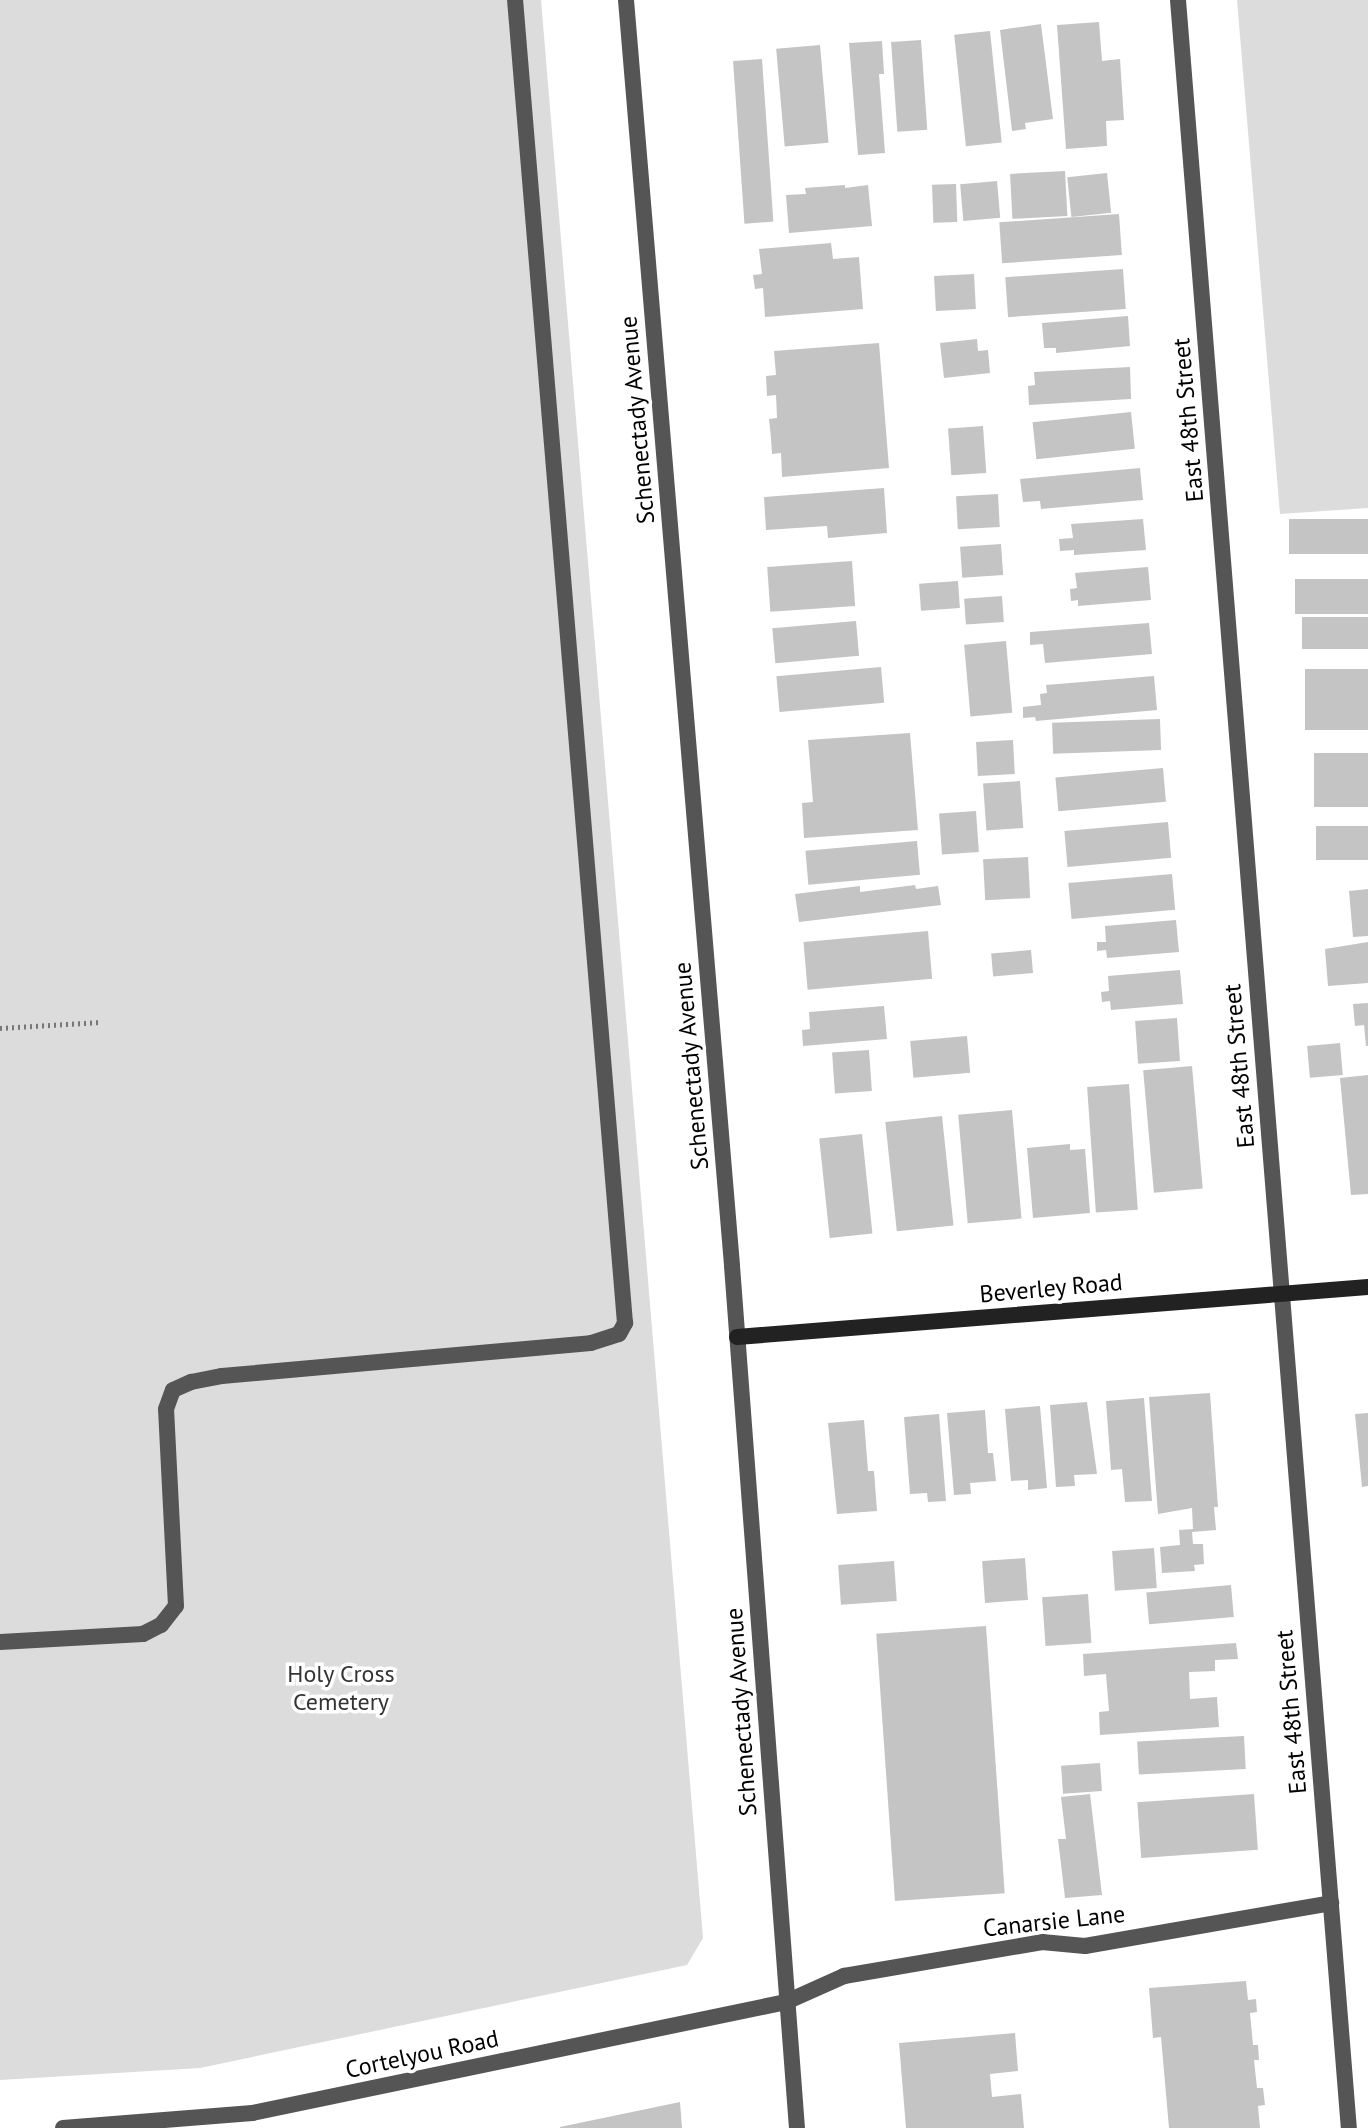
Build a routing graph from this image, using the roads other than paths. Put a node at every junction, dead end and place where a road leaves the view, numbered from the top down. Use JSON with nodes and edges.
{"nodes":[{"id":1,"x":515,"y":0,"type":"edge"},
{"id":2,"x":626,"y":0,"type":"edge"},
{"id":3,"x":1178,"y":0,"type":"edge"},
{"id":4,"x":1368,"y":1287,"type":"edge"},
{"id":5,"x":1281,"y":1293,"type":"junction"},
{"id":6,"x":737,"y":1337,"type":"junction"},
{"id":7,"x":0,"y":1642,"type":"edge"},
{"id":8,"x":1331,"y":1903,"type":"junction"},
{"id":9,"x":786,"y":2002,"type":"junction"},
{"id":10,"x":252,"y":2121,"type":"edge"},
{"id":11,"x":63,"y":2128,"type":"edge"},
{"id":12,"x":797,"y":2128,"type":"edge"},
{"id":13,"x":1349,"y":2128,"type":"edge"}],
"edges":[{"from":1,"to":7,"type":"street"},
{"from":2,"to":6,"type":"street","name":"Schenectady Avenue"},
{"from":3,"to":5,"type":"street","name":"East 48th Street"},
{"from":4,"to":5,"type":"street","name":"Beverley Road"},
{"from":5,"to":6,"type":"street","name":"Beverley Road"},
{"from":5,"to":8,"type":"street","name":"East 48th Street"},
{"from":6,"to":9,"type":"street","name":"Schenectady Avenue"},
{"from":8,"to":9,"type":"street","name":"Canarsie Lane"},
{"from":8,"to":13,"type":"street","name":"East 48th Street"},
{"from":9,"to":10,"type":"street","name":"Cortelyou Road"},
{"from":9,"to":12,"type":"street","name":"Schenectady Avenue"},
{"from":10,"to":11,"type":"street","name":"Cortelyou Road"}]}
